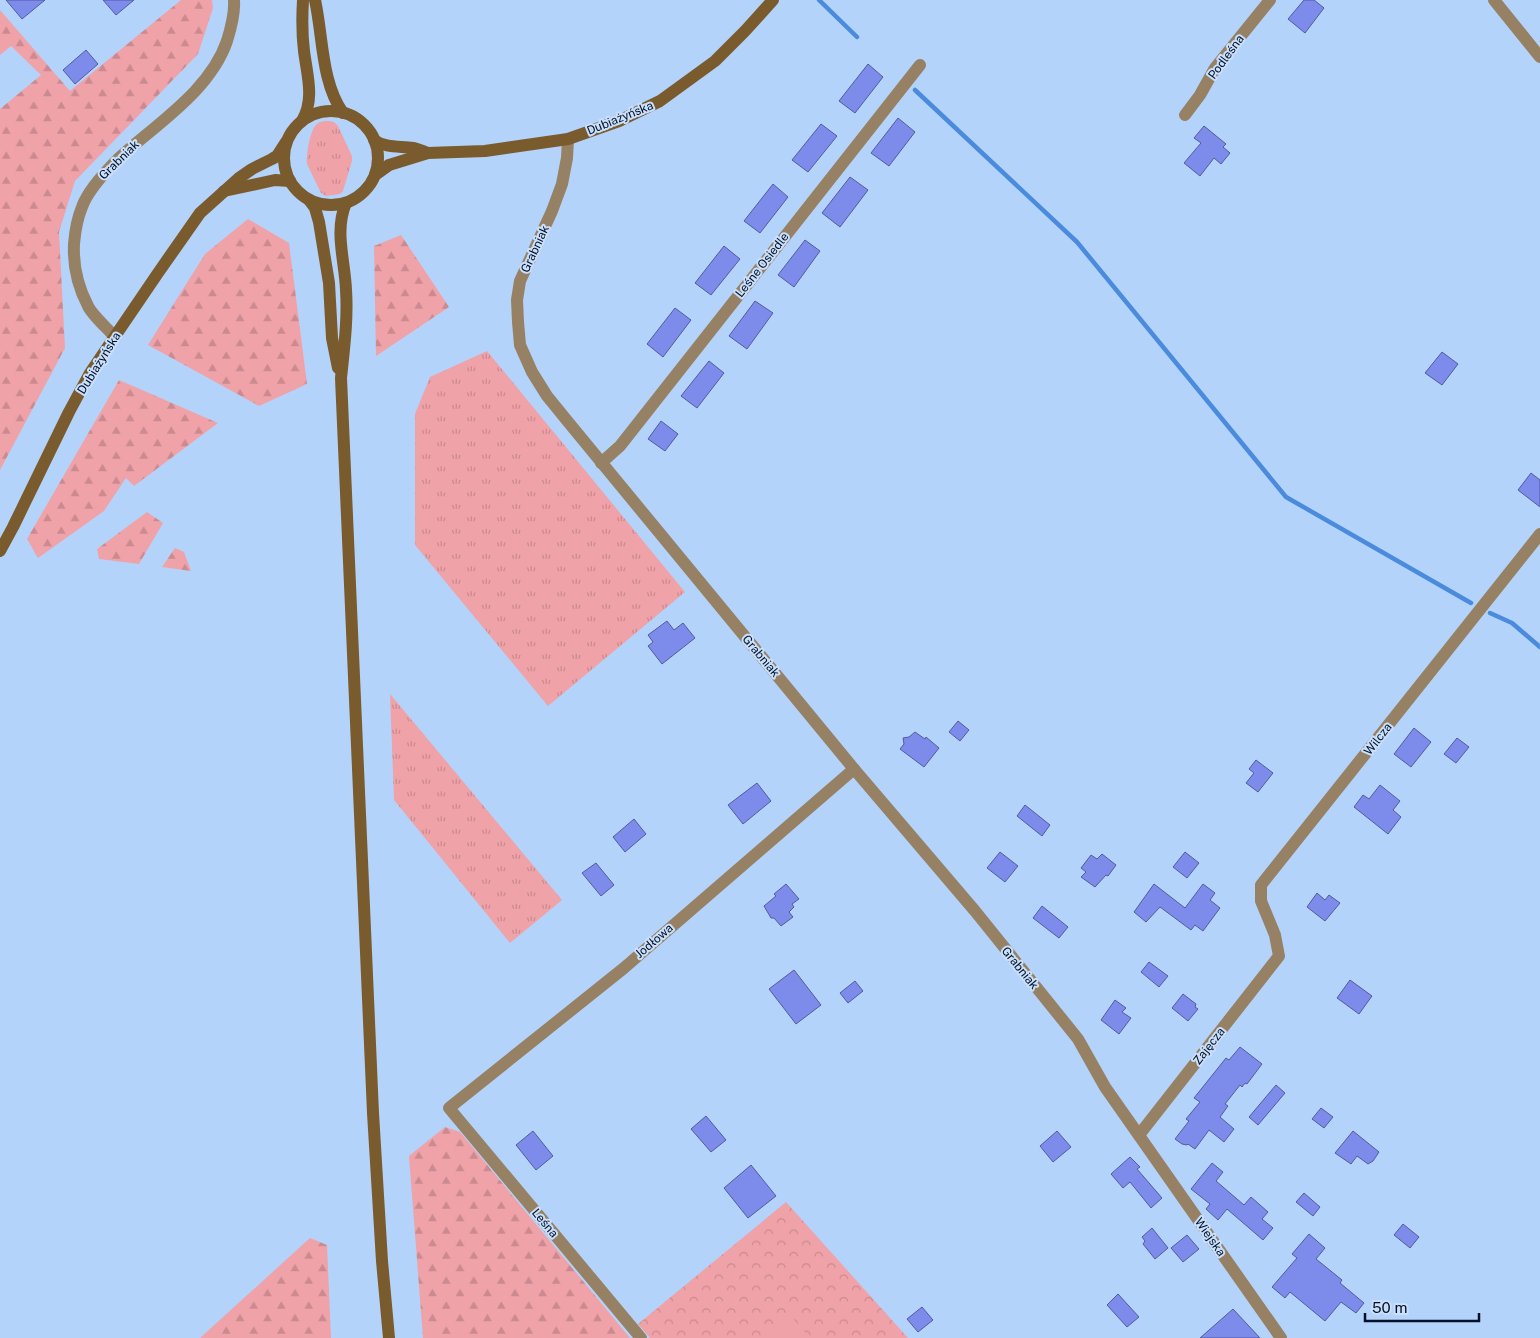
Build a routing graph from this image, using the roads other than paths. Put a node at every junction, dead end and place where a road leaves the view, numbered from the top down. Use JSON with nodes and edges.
{"nodes":[{"id":1,"x":234,"y":0,"type":"edge"},
{"id":2,"x":303,"y":0,"type":"edge"},
{"id":3,"x":315,"y":0,"type":"edge"},
{"id":4,"x":773,"y":0,"type":"edge"},
{"id":5,"x":1270,"y":0,"type":"edge"},
{"id":6,"x":1494,"y":0,"type":"edge"},
{"id":7,"x":1540,"y":57,"type":"edge"},
{"id":8,"x":920,"y":65,"type":"dead end"},
{"id":9,"x":343,"y":113,"type":"junction"},
{"id":10,"x":1185,"y":115,"type":"dead end"},
{"id":11,"x":302,"y":121,"type":"junction"},
{"id":12,"x":568,"y":139,"type":"junction"},
{"id":13,"x":374,"y":140,"type":"junction"},
{"id":14,"x":286,"y":142,"type":"junction"},
{"id":15,"x":428,"y":153,"type":"junction"},
{"id":16,"x":374,"y":175,"type":"junction"},
{"id":17,"x":290,"y":181,"type":"junction"},
{"id":18,"x":224,"y":191,"type":"junction"},
{"id":19,"x":309,"y":200,"type":"junction"},
{"id":20,"x":346,"y":203,"type":"junction"},
{"id":21,"x":115,"y":337,"type":"junction"},
{"id":22,"x":341,"y":378,"type":"junction"},
{"id":23,"x":601,"y":463,"type":"junction"},
{"id":24,"x":1540,"y":534,"type":"edge"},
{"id":25,"x":0,"y":551,"type":"edge"},
{"id":26,"x":854,"y":769,"type":"junction"},
{"id":27,"x":1279,"y":956,"type":"joint"},
{"id":28,"x":449,"y":1108,"type":"joint"},
{"id":29,"x":1139,"y":1136,"type":"junction"},
{"id":30,"x":389,"y":1338,"type":"edge"},
{"id":31,"x":641,"y":1338,"type":"edge"},
{"id":32,"x":1281,"y":1338,"type":"edge"}],
"edges":[{"from":1,"to":21,"type":"street","name":"Grabniak"},
{"from":2,"to":11,"type":"main road"},
{"from":3,"to":9,"type":"main road"},
{"from":4,"to":12,"type":"main road","name":"Dubiażyńska"},
{"from":5,"to":10,"type":"street","name":"Podleśna"},
{"from":6,"to":7,"type":"street"},
{"from":8,"to":23,"type":"street","name":"Leśne Osiedle"},
{"from":9,"to":11,"type":"main road"},
{"from":9,"to":13,"type":"main road"},
{"from":11,"to":14,"type":"main road"},
{"from":12,"to":15,"type":"main road","name":"Dubiażyńska"},
{"from":12,"to":23,"type":"street","name":"Grabniak"},
{"from":13,"to":15,"type":"main road","name":"Dubiażyńska"},
{"from":13,"to":16,"type":"main road"},
{"from":14,"to":17,"type":"main road"},
{"from":14,"to":18,"type":"main road","name":"Dubiażyńska"},
{"from":15,"to":16,"type":"main road","name":"Dubiażyńska"},
{"from":16,"to":20,"type":"main road"},
{"from":17,"to":18,"type":"main road"},
{"from":17,"to":19,"type":"main road"},
{"from":18,"to":21,"type":"main road","name":"Dubiażyńska"},
{"from":19,"to":20,"type":"main road"},
{"from":19,"to":22,"type":"main road"},
{"from":20,"to":22,"type":"main road"},
{"from":21,"to":25,"type":"main road","name":"Dubiażyńska"},
{"from":22,"to":30,"type":"main road"},
{"from":23,"to":26,"type":"street","name":"Grabniak"},
{"from":24,"to":27,"type":"street","name":"Wilcza"},
{"from":26,"to":28,"type":"street","name":"Jodłowa"},
{"from":26,"to":29,"type":"street","name":"Grabniak"},
{"from":27,"to":29,"type":"street","name":"Zajęcza"},
{"from":28,"to":31,"type":"street","name":"Leśna"},
{"from":29,"to":32,"type":"street","name":"Wiejska"}]}
